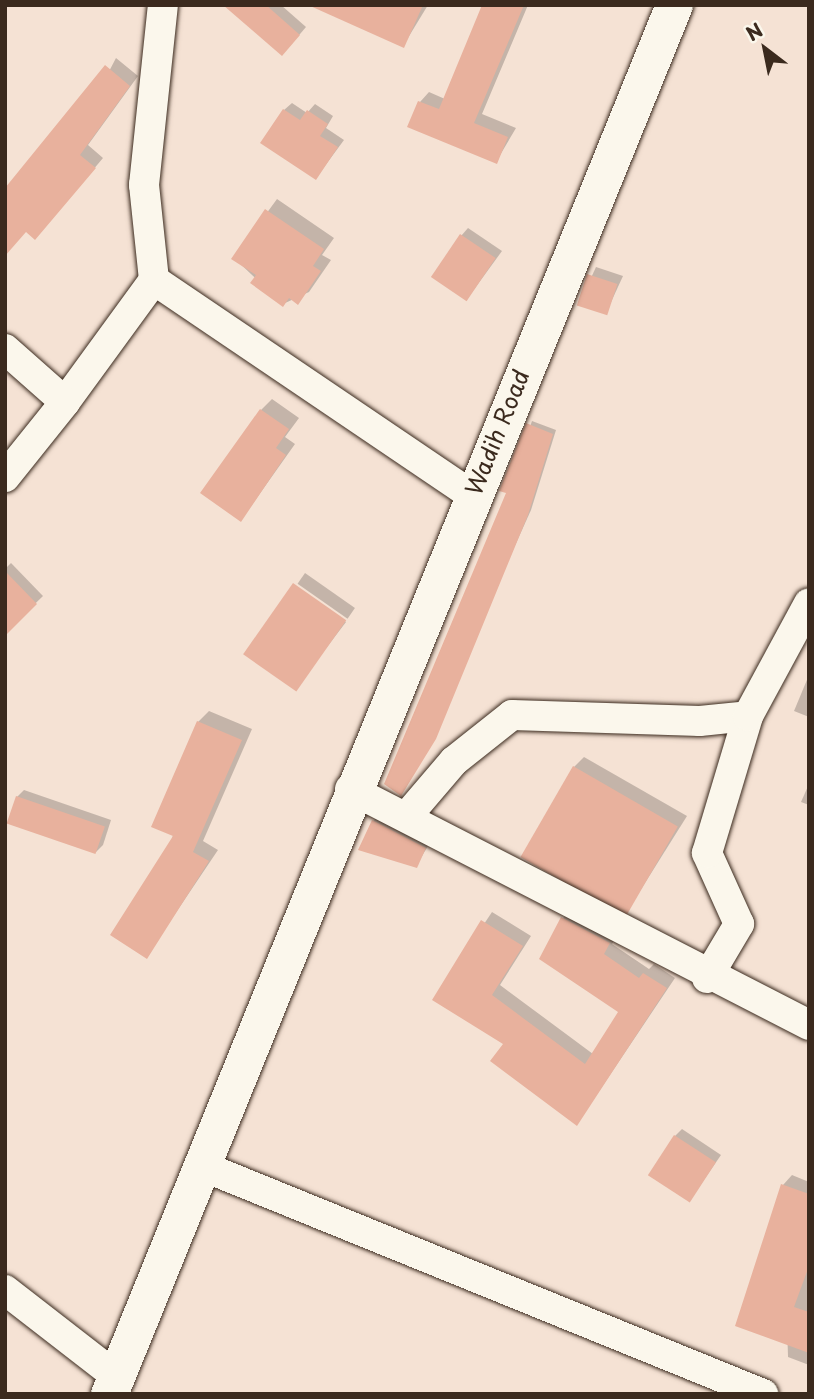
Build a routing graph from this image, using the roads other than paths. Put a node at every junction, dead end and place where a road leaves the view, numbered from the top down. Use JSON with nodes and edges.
{"nodes":[{"id":1,"x":163,"y":5,"type":"edge"},
{"id":2,"x":674,"y":5,"type":"edge"},
{"id":3,"x":154,"y":280,"type":"junction"},
{"id":4,"x":5,"y":349,"type":"edge"},
{"id":5,"x":65,"y":402,"type":"junction"},
{"id":6,"x":5,"y":477,"type":"edge"},
{"id":7,"x":471,"y":495,"type":"junction"},
{"id":8,"x":809,"y":603,"type":"edge"},
{"id":9,"x":748,"y":716,"type":"junction"},
{"id":10,"x":350,"y":789,"type":"junction"},
{"id":11,"x":407,"y":816,"type":"junction"},
{"id":12,"x":707,"y":978,"type":"junction"},
{"id":13,"x":809,"y":1025,"type":"edge"},
{"id":14,"x":202,"y":1166,"type":"junction"},
{"id":15,"x":5,"y":1290,"type":"edge"},
{"id":16,"x":112,"y":1385,"type":"edge"},
{"id":17,"x":763,"y":1394,"type":"edge"}],
"edges":[{"from":1,"to":3,"type":"street"},
{"from":2,"to":7,"type":"street","name":"Wadih Road"},
{"from":3,"to":5,"type":"street"},
{"from":3,"to":7,"type":"street"},
{"from":4,"to":5,"type":"street"},
{"from":5,"to":6,"type":"street"},
{"from":7,"to":10,"type":"street","name":"Wadih Road"},
{"from":8,"to":9,"type":"street"},
{"from":9,"to":11,"type":"street"},
{"from":9,"to":12,"type":"street"},
{"from":10,"to":11,"type":"street"},
{"from":10,"to":14,"type":"street","name":"Wadih Road"},
{"from":11,"to":12,"type":"street"},
{"from":12,"to":13,"type":"street"},
{"from":14,"to":16,"type":"street","name":"Wadih Road"},
{"from":14,"to":17,"type":"street"},
{"from":15,"to":16,"type":"street"}]}
